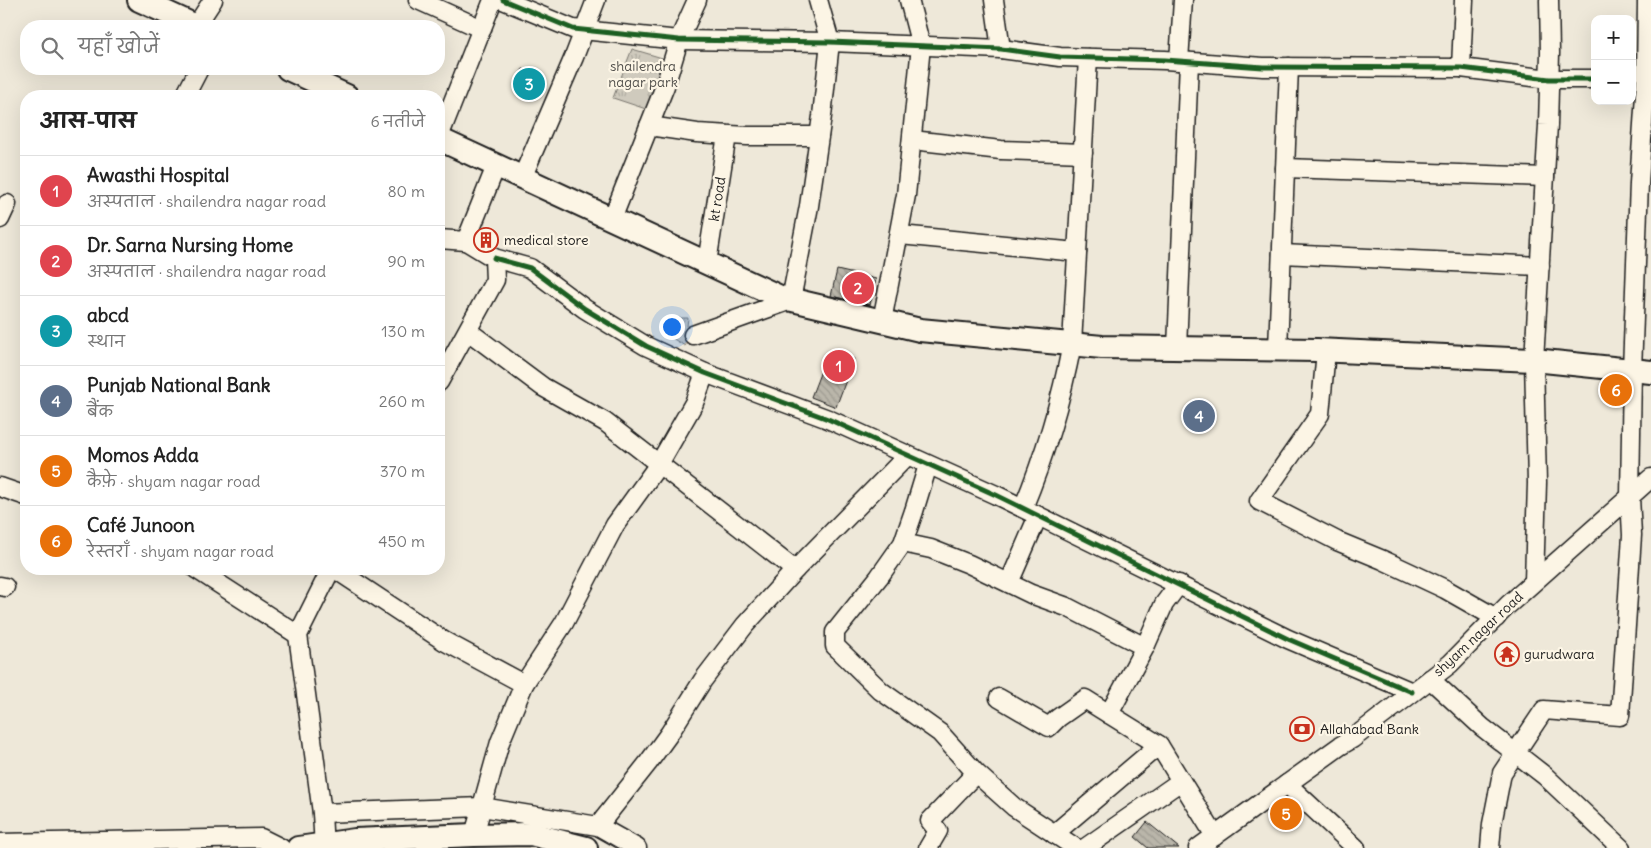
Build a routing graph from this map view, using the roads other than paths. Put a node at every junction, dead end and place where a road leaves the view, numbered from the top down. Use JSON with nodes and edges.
{"nodes":[{"id":1,"x":139,"y":0,"type":"edge"},
{"id":2,"x":213,"y":0,"type":"edge"},
{"id":3,"x":418,"y":0,"type":"edge"},
{"id":4,"x":493,"y":0,"type":"edge"},
{"id":5,"x":503,"y":0,"type":"edge"},
{"id":6,"x":596,"y":0,"type":"edge"},
{"id":7,"x":697,"y":0,"type":"edge"},
{"id":8,"x":818,"y":0,"type":"edge"},
{"id":9,"x":909,"y":0,"type":"edge"},
{"id":10,"x":994,"y":0,"type":"edge"},
{"id":11,"x":1183,"y":0,"type":"edge"},
{"id":12,"x":1464,"y":0,"type":"edge"},
{"id":13,"x":1549,"y":0,"type":"edge"},
{"id":14,"x":1647,"y":0,"type":"edge"},
{"id":15,"x":183,"y":20,"type":"edge"},
{"id":16,"x":200,"y":20,"type":"edge"},
{"id":17,"x":482,"y":29,"type":"junction"},
{"id":18,"x":585,"y":30,"type":"junction"},
{"id":19,"x":679,"y":40,"type":"junction"},
{"id":20,"x":830,"y":42,"type":"junction"},
{"id":21,"x":921,"y":46,"type":"junction"},
{"id":22,"x":1002,"y":49,"type":"junction"},
{"id":23,"x":1088,"y":58,"type":"junction"},
{"id":24,"x":1184,"y":62,"type":"junction"},
{"id":25,"x":1288,"y":67,"type":"junction"},
{"id":26,"x":1461,"y":68,"type":"junction"},
{"id":27,"x":196,"y":75,"type":"edge"},
{"id":28,"x":301,"y":75,"type":"edge"},
{"id":29,"x":1549,"y":79,"type":"junction"},
{"id":30,"x":1591,"y":79,"type":"edge"},
{"id":31,"x":1643,"y":80,"type":"edge"},
{"id":32,"x":188,"y":90,"type":"edge"},
{"id":33,"x":334,"y":90,"type":"edge"},
{"id":34,"x":445,"y":123,"type":"edge"},
{"id":35,"x":649,"y":126,"type":"junction"},
{"id":36,"x":727,"y":135,"type":"junction"},
{"id":37,"x":819,"y":136,"type":"junction"},
{"id":38,"x":912,"y":140,"type":"junction"},
{"id":39,"x":445,"y":141,"type":"edge"},
{"id":40,"x":1082,"y":153,"type":"junction"},
{"id":41,"x":496,"y":166,"type":"junction"},
{"id":42,"x":1285,"y":168,"type":"junction"},
{"id":43,"x":1546,"y":177,"type":"junction"},
{"id":44,"x":522,"y":178,"type":"junction"},
{"id":45,"x":612,"y":219,"type":"junction"},
{"id":46,"x":900,"y":235,"type":"junction"},
{"id":47,"x":445,"y":239,"type":"edge"},
{"id":48,"x":466,"y":240,"type":"junction"},
{"id":49,"x":1077,"y":252,"type":"junction"},
{"id":50,"x":1282,"y":254,"type":"junction"},
{"id":51,"x":494,"y":258,"type":"junction"},
{"id":52,"x":707,"y":263,"type":"junction"},
{"id":53,"x":1540,"y":266,"type":"junction"},
{"id":54,"x":791,"y":300,"type":"junction"},
{"id":55,"x":882,"y":321,"type":"junction"},
{"id":56,"x":468,"y":331,"type":"junction"},
{"id":57,"x":693,"y":335,"type":"dead end"},
{"id":58,"x":1072,"y":344,"type":"junction"},
{"id":59,"x":1177,"y":348,"type":"junction"},
{"id":60,"x":1278,"y":350,"type":"junction"},
{"id":61,"x":1326,"y":351,"type":"junction"},
{"id":62,"x":1534,"y":360,"type":"junction"},
{"id":63,"x":445,"y":371,"type":"edge"},
{"id":64,"x":1641,"y":371,"type":"edge"},
{"id":65,"x":705,"y":373,"type":"junction"},
{"id":66,"x":907,"y":456,"type":"junction"},
{"id":67,"x":659,"y":464,"type":"junction"},
{"id":68,"x":928,"y":465,"type":"junction"},
{"id":69,"x":1651,"y":478,"type":"edge"},
{"id":70,"x":0,"y":487,"type":"edge"},
{"id":71,"x":20,"y":493,"type":"edge"},
{"id":72,"x":1630,"y":497,"type":"junction"},
{"id":73,"x":1031,"y":512,"type":"junction"},
{"id":74,"x":903,"y":544,"type":"junction"},
{"id":75,"x":796,"y":570,"type":"junction"},
{"id":76,"x":205,"y":575,"type":"edge"},
{"id":77,"x":330,"y":575,"type":"edge"},
{"id":78,"x":342,"y":575,"type":"edge"},
{"id":79,"x":1534,"y":581,"type":"junction"},
{"id":80,"x":1009,"y":583,"type":"junction"},
{"id":81,"x":1179,"y":584,"type":"junction"},
{"id":82,"x":1496,"y":618,"type":"junction"},
{"id":83,"x":298,"y":635,"type":"junction"},
{"id":84,"x":1145,"y":647,"type":"junction"},
{"id":85,"x":1430,"y":679,"type":"junction"},
{"id":86,"x":524,"y":684,"type":"junction"},
{"id":87,"x":1412,"y":692,"type":"junction"},
{"id":88,"x":999,"y":698,"type":"dead end"},
{"id":89,"x":1109,"y":714,"type":"junction"},
{"id":90,"x":1159,"y":745,"type":"junction"},
{"id":91,"x":1516,"y":753,"type":"junction"},
{"id":92,"x":976,"y":772,"type":"junction"},
{"id":93,"x":1182,"y":781,"type":"junction"},
{"id":94,"x":1287,"y":784,"type":"junction"},
{"id":95,"x":482,"y":807,"type":"junction"},
{"id":96,"x":322,"y":813,"type":"junction"},
{"id":97,"x":598,"y":826,"type":"junction"},
{"id":98,"x":1054,"y":834,"type":"junction"},
{"id":99,"x":474,"y":835,"type":"junction"},
{"id":100,"x":1215,"y":836,"type":"junction"},
{"id":101,"x":1604,"y":841,"type":"edge"},
{"id":102,"x":0,"y":843,"type":"edge"},
{"id":103,"x":324,"y":846,"type":"edge"},
{"id":104,"x":281,"y":848,"type":"edge"},
{"id":105,"x":298,"y":848,"type":"edge"},
{"id":106,"x":586,"y":848,"type":"edge"},
{"id":107,"x":637,"y":848,"type":"edge"},
{"id":108,"x":928,"y":848,"type":"edge"},
{"id":109,"x":1076,"y":848,"type":"edge"},
{"id":110,"x":1085,"y":848,"type":"edge"},
{"id":111,"x":1198,"y":848,"type":"edge"},
{"id":112,"x":1356,"y":848,"type":"edge"},
{"id":113,"x":1490,"y":848,"type":"edge"},
{"id":114,"x":1621,"y":848,"type":"edge"}],
"edges":[{"from":1,"to":15,"type":"main road"},
{"from":2,"to":16,"type":"street"},
{"from":3,"to":17,"type":"street"},
{"from":4,"to":17,"type":"street"},
{"from":5,"to":18,"type":"street"},
{"from":6,"to":18,"type":"street"},
{"from":7,"to":19,"type":"street"},
{"from":8,"to":20,"type":"street"},
{"from":9,"to":21,"type":"street"},
{"from":10,"to":22,"type":"street"},
{"from":11,"to":24,"type":"street"},
{"from":12,"to":26,"type":"street"},
{"from":13,"to":29,"type":"street"},
{"from":14,"to":31,"type":"street"},
{"from":17,"to":34,"type":"street"},
{"from":18,"to":19,"type":"street"},
{"from":18,"to":44,"type":"street"},
{"from":19,"to":20,"type":"street"},
{"from":19,"to":35,"type":"street"},
{"from":20,"to":21,"type":"street"},
{"from":20,"to":37,"type":"street"},
{"from":21,"to":22,"type":"street"},
{"from":21,"to":38,"type":"street"},
{"from":22,"to":23,"type":"street"},
{"from":23,"to":24,"type":"street"},
{"from":23,"to":40,"type":"street"},
{"from":24,"to":25,"type":"street"},
{"from":24,"to":59,"type":"street"},
{"from":25,"to":26,"type":"street"},
{"from":25,"to":42,"type":"street"},
{"from":26,"to":29,"type":"street"},
{"from":27,"to":32,"type":"street"},
{"from":28,"to":33,"type":"main road"},
{"from":29,"to":30,"type":"street"},
{"from":29,"to":43,"type":"street"},
{"from":31,"to":64,"type":"street"},
{"from":35,"to":36,"type":"street"},
{"from":35,"to":45,"type":"street"},
{"from":36,"to":37,"type":"street"},
{"from":36,"to":52,"type":"street","name":"kt road"},
{"from":37,"to":54,"type":"street"},
{"from":38,"to":40,"type":"street"},
{"from":38,"to":46,"type":"street"},
{"from":39,"to":41,"type":"main road"},
{"from":40,"to":49,"type":"street"},
{"from":41,"to":44,"type":"main road"},
{"from":41,"to":48,"type":"street"},
{"from":42,"to":43,"type":"street"},
{"from":42,"to":50,"type":"street"},
{"from":43,"to":53,"type":"street"},
{"from":44,"to":45,"type":"main road"},
{"from":45,"to":52,"type":"main road"},
{"from":46,"to":49,"type":"street"},
{"from":46,"to":55,"type":"street"},
{"from":47,"to":48,"type":"street"},
{"from":48,"to":51,"type":"street"},
{"from":49,"to":58,"type":"street"},
{"from":50,"to":53,"type":"street"},
{"from":50,"to":60,"type":"street"},
{"from":51,"to":56,"type":"street"},
{"from":51,"to":65,"type":"street"},
{"from":52,"to":54,"type":"main road"},
{"from":53,"to":62,"type":"street"},
{"from":54,"to":55,"type":"main road"},
{"from":54,"to":57,"type":"street"},
{"from":55,"to":58,"type":"main road"},
{"from":56,"to":63,"type":"street"},
{"from":56,"to":67,"type":"street"},
{"from":58,"to":59,"type":"main road"},
{"from":58,"to":73,"type":"street"},
{"from":59,"to":60,"type":"main road"},
{"from":60,"to":61,"type":"main road"},
{"from":61,"to":62,"type":"main road"},
{"from":61,"to":82,"type":"street"},
{"from":62,"to":64,"type":"main road"},
{"from":62,"to":79,"type":"street"},
{"from":64,"to":72,"type":"street"},
{"from":65,"to":66,"type":"street"},
{"from":65,"to":67,"type":"street"},
{"from":66,"to":68,"type":"street"},
{"from":66,"to":75,"type":"street"},
{"from":67,"to":75,"type":"street"},
{"from":67,"to":86,"type":"street"},
{"from":68,"to":73,"type":"street"},
{"from":68,"to":74,"type":"street"},
{"from":69,"to":72,"type":"street","name":"shyam nagar road"},
{"from":70,"to":71,"type":"street"},
{"from":72,"to":79,"type":"street","name":"shyam nagar road"},
{"from":72,"to":91,"type":"street"},
{"from":73,"to":80,"type":"street"},
{"from":73,"to":81,"type":"street"},
{"from":74,"to":80,"type":"street"},
{"from":74,"to":92,"type":"street"},
{"from":75,"to":97,"type":"street"},
{"from":76,"to":83,"type":"street"},
{"from":77,"to":83,"type":"street"},
{"from":78,"to":86,"type":"street"},
{"from":79,"to":82,"type":"street","name":"shyam nagar road"},
{"from":80,"to":84,"type":"street"},
{"from":81,"to":84,"type":"street"},
{"from":81,"to":87,"type":"street"},
{"from":82,"to":85,"type":"street","name":"shyam nagar road"},
{"from":83,"to":96,"type":"street"},
{"from":84,"to":89,"type":"street"},
{"from":85,"to":87,"type":"street","name":"shyam nagar road"},
{"from":85,"to":91,"type":"street"},
{"from":86,"to":95,"type":"street"},
{"from":87,"to":94,"type":"street","name":"shyam nagar road"},
{"from":88,"to":89,"type":"street"},
{"from":89,"to":90,"type":"street"},
{"from":90,"to":93,"type":"street"},
{"from":90,"to":98,"type":"street"},
{"from":91,"to":101,"type":"street"},
{"from":91,"to":113,"type":"street"},
{"from":92,"to":98,"type":"street"},
{"from":92,"to":108,"type":"street"},
{"from":93,"to":100,"type":"street"},
{"from":93,"to":110,"type":"street"},
{"from":94,"to":100,"type":"street","name":"shyam nagar road"},
{"from":94,"to":112,"type":"street"},
{"from":95,"to":96,"type":"street"},
{"from":95,"to":97,"type":"street"},
{"from":95,"to":99,"type":"street"},
{"from":96,"to":103,"type":"street"},
{"from":97,"to":107,"type":"street"},
{"from":98,"to":109,"type":"street"},
{"from":99,"to":103,"type":"main road"},
{"from":99,"to":106,"type":"main road"},
{"from":100,"to":111,"type":"street","name":"shyam nagar road"},
{"from":101,"to":114,"type":"street"},
{"from":102,"to":104,"type":"street"},
{"from":103,"to":105,"type":"main road"}]}
